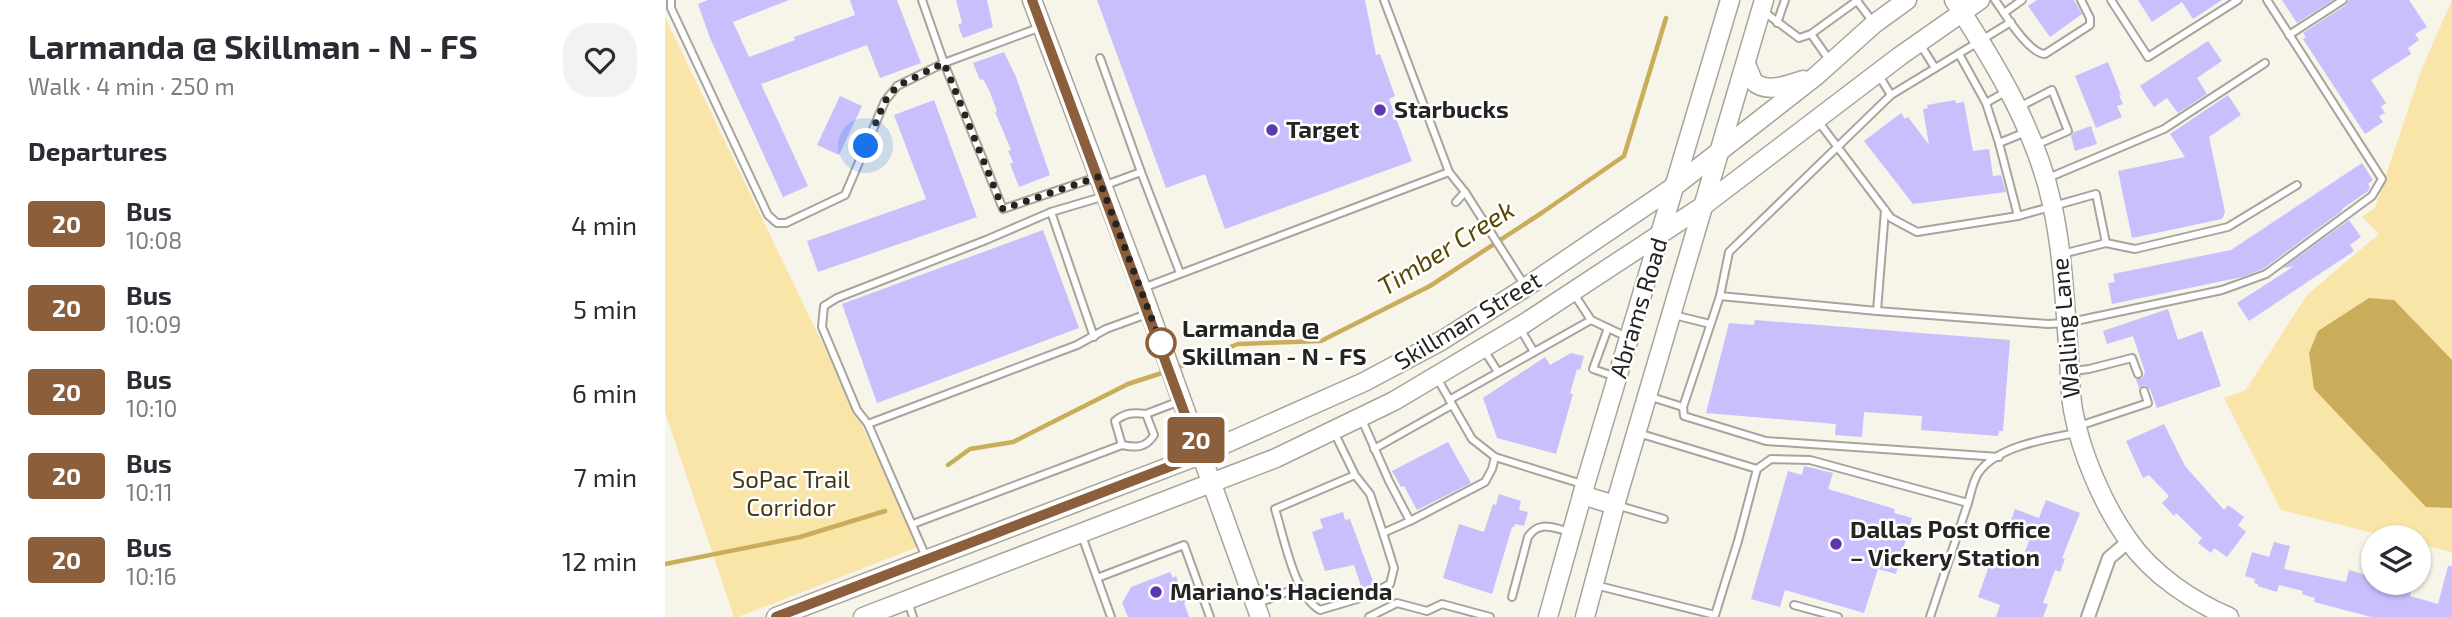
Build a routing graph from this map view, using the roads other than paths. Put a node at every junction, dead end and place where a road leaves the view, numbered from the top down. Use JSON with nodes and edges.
{"nodes":[{"id":1,"x":671,"y":0,"type":"edge"},
{"id":2,"x":922,"y":0,"type":"edge"},
{"id":3,"x":1032,"y":0,"type":"edge"},
{"id":4,"x":1384,"y":0,"type":"edge"},
{"id":5,"x":1730,"y":0,"type":"edge"},
{"id":6,"x":1796,"y":0,"type":"edge"},
{"id":7,"x":1858,"y":0,"type":"edge"},
{"id":8,"x":1907,"y":0,"type":"edge"},
{"id":9,"x":1980,"y":0,"type":"edge"},
{"id":10,"x":1995,"y":0,"type":"edge"},
{"id":11,"x":2022,"y":0,"type":"edge"},
{"id":12,"x":2081,"y":0,"type":"edge"},
{"id":13,"x":2111,"y":0,"type":"edge"},
{"id":14,"x":2238,"y":0,"type":"edge"},
{"id":15,"x":2267,"y":0,"type":"edge"},
{"id":16,"x":2343,"y":0,"type":"edge"},
{"id":17,"x":1785,"y":1,"type":"edge"},
{"id":18,"x":1763,"y":5,"type":"edge"},
{"id":19,"x":1958,"y":6,"type":"edge"},
{"id":20,"x":2004,"y":13,"type":"junction"},
{"id":21,"x":2011,"y":22,"type":"junction"},
{"id":22,"x":1777,"y":23,"type":"junction"},
{"id":23,"x":1874,"y":24,"type":"junction"},
{"id":24,"x":1042,"y":26,"type":"junction"},
{"id":25,"x":1811,"y":34,"type":"junction"},
{"id":26,"x":2289,"y":35,"type":"junction"},
{"id":27,"x":1980,"y":41,"type":"junction"},
{"id":28,"x":1919,"y":43,"type":"junction"},
{"id":29,"x":1959,"y":54,"type":"junction"},
{"id":30,"x":1100,"y":58,"type":"dead end"},
{"id":31,"x":944,"y":63,"type":"junction"},
{"id":32,"x":1831,"y":63,"type":"junction"},
{"id":33,"x":2265,"y":63,"type":"dead end"},
{"id":34,"x":1746,"y":64,"type":"junction"},
{"id":35,"x":1935,"y":68,"type":"junction"},
{"id":36,"x":1877,"y":73,"type":"junction"},
{"id":37,"x":1816,"y":76,"type":"junction"},
{"id":38,"x":2008,"y":90,"type":"junction"},
{"id":39,"x":1891,"y":95,"type":"junction"},
{"id":40,"x":1986,"y":103,"type":"junction"},
{"id":41,"x":2017,"y":108,"type":"junction"},
{"id":42,"x":1817,"y":119,"type":"junction"},
{"id":43,"x":2032,"y":138,"type":"junction"},
{"id":44,"x":1999,"y":143,"type":"junction"},
{"id":45,"x":1837,"y":144,"type":"junction"},
{"id":46,"x":1721,"y":150,"type":"junction"},
{"id":47,"x":1141,"y":172,"type":"junction"},
{"id":48,"x":1449,"y":172,"type":"junction"},
{"id":49,"x":2046,"y":179,"type":"junction"},
{"id":50,"x":2297,"y":185,"type":"dead end"},
{"id":51,"x":1102,"y":186,"type":"junction"},
{"id":52,"x":1675,"y":186,"type":"junction"},
{"id":53,"x":1465,"y":192,"type":"junction"},
{"id":54,"x":1455,"y":202,"type":"dead end"},
{"id":55,"x":1703,"y":206,"type":"junction"},
{"id":56,"x":2053,"y":207,"type":"junction"},
{"id":57,"x":1885,"y":210,"type":"junction"},
{"id":58,"x":1051,"y":212,"type":"junction"},
{"id":59,"x":2018,"y":216,"type":"junction"},
{"id":60,"x":1662,"y":234,"type":"junction"},
{"id":61,"x":2106,"y":243,"type":"junction"},
{"id":62,"x":2059,"y":255,"type":"junction"},
{"id":63,"x":1180,"y":273,"type":"junction"},
{"id":64,"x":1526,"y":287,"type":"junction"},
{"id":65,"x":1141,"y":288,"type":"junction"},
{"id":66,"x":1573,"y":292,"type":"junction"},
{"id":67,"x":1720,"y":296,"type":"junction"},
{"id":68,"x":1877,"y":311,"type":"junction"},
{"id":69,"x":1149,"y":313,"type":"junction"},
{"id":70,"x":1672,"y":314,"type":"junction"},
{"id":71,"x":1591,"y":320,"type":"junction"},
{"id":72,"x":2066,"y":323,"type":"junction"},
{"id":73,"x":1710,"y":324,"type":"junction"},
{"id":74,"x":1519,"y":327,"type":"junction"},
{"id":75,"x":1608,"y":328,"type":"junction"},
{"id":76,"x":1094,"y":337,"type":"junction"},
{"id":77,"x":1630,"y":338,"type":"junction"},
{"id":78,"x":1483,"y":348,"type":"junction"},
{"id":79,"x":1534,"y":352,"type":"junction"},
{"id":80,"x":2070,"y":371,"type":"junction"},
{"id":81,"x":1498,"y":372,"type":"junction"},
{"id":82,"x":2138,"y":374,"type":"dead end"},
{"id":83,"x":1436,"y":376,"type":"junction"},
{"id":84,"x":1618,"y":378,"type":"junction"},
{"id":85,"x":2144,"y":391,"type":"dead end"},
{"id":86,"x":1648,"y":396,"type":"junction"},
{"id":87,"x":1450,"y":403,"type":"junction"},
{"id":88,"x":1183,"y":404,"type":"junction"},
{"id":89,"x":1683,"y":407,"type":"junction"},
{"id":90,"x":1146,"y":414,"type":"junction"},
{"id":91,"x":1361,"y":418,"type":"junction"},
{"id":92,"x":868,"y":424,"type":"junction"},
{"id":93,"x":2077,"y":429,"type":"junction"},
{"id":94,"x":1333,"y":432,"type":"junction"},
{"id":95,"x":1637,"y":433,"type":"junction"},
{"id":96,"x":1122,"y":445,"type":"junction"},
{"id":97,"x":1374,"y":449,"type":"junction"},
{"id":98,"x":1200,"y":455,"type":"junction"},
{"id":99,"x":1495,"y":457,"type":"junction"},
{"id":100,"x":1999,"y":457,"type":"junction"},
{"id":101,"x":1757,"y":469,"type":"junction"},
{"id":102,"x":1355,"y":475,"type":"junction"},
{"id":103,"x":1210,"y":484,"type":"junction"},
{"id":104,"x":1584,"y":490,"type":"junction"},
{"id":105,"x":1968,"y":503,"type":"junction"},
{"id":106,"x":1615,"y":505,"type":"junction"},
{"id":107,"x":1664,"y":519,"type":"dead end"},
{"id":108,"x":1410,"y":521,"type":"junction"},
{"id":109,"x":913,"y":524,"type":"junction"},
{"id":110,"x":1573,"y":532,"type":"junction"},
{"id":111,"x":1383,"y":533,"type":"junction"},
{"id":112,"x":1081,"y":534,"type":"junction"},
{"id":113,"x":2129,"y":541,"type":"junction"},
{"id":114,"x":927,"y":560,"type":"junction"},
{"id":115,"x":1097,"y":578,"type":"junction"},
{"id":116,"x":1594,"y":584,"type":"junction"},
{"id":117,"x":1300,"y":587,"type":"junction"},
{"id":118,"x":1512,"y":597,"type":"dead end"},
{"id":119,"x":1794,"y":605,"type":"dead end"},
{"id":120,"x":910,"y":609,"type":"edge"},
{"id":121,"x":1257,"y":611,"type":"edge"},
{"id":122,"x":2207,"y":613,"type":"edge"},
{"id":123,"x":776,"y":617,"type":"edge"},
{"id":124,"x":863,"y":617,"type":"edge"},
{"id":125,"x":1111,"y":617,"type":"edge"},
{"id":126,"x":1210,"y":617,"type":"edge"},
{"id":127,"x":1369,"y":617,"type":"edge"},
{"id":128,"x":1490,"y":617,"type":"edge"},
{"id":129,"x":1548,"y":617,"type":"edge"},
{"id":130,"x":1585,"y":617,"type":"edge"},
{"id":131,"x":1838,"y":617,"type":"edge"},
{"id":132,"x":1930,"y":617,"type":"edge"},
{"id":133,"x":2088,"y":617,"type":"edge"},
{"id":134,"x":2229,"y":617,"type":"edge"}],
"edges":[{"from":1,"to":31,"type":"lane"},
{"from":2,"to":31,"type":"lane"},
{"from":3,"to":24,"type":"main road"},
{"from":4,"to":48,"type":"lane"},
{"from":5,"to":52,"type":"main road","name":"Abrams Road"},
{"from":6,"to":17,"type":"lane"},
{"from":7,"to":23,"type":"lane"},
{"from":7,"to":25,"type":"lane"},
{"from":8,"to":23,"type":"main road","name":"Skillman Street"},
{"from":9,"to":19,"type":"main road","name":"Skillman Street"},
{"from":10,"to":20,"type":"lane"},
{"from":11,"to":20,"type":"lane"},
{"from":12,"to":21,"type":"lane"},
{"from":13,"to":14,"type":"lane"},
{"from":15,"to":26,"type":"lane"},
{"from":16,"to":26,"type":"lane"},
{"from":17,"to":22,"type":"lane"},
{"from":18,"to":22,"type":"lane"},
{"from":18,"to":34,"type":"main road","name":"Abrams Road"},
{"from":19,"to":27,"type":"main road","name":"Walling Lane"},
{"from":19,"to":28,"type":"main road","name":"Skillman Street"},
{"from":20,"to":21,"type":"lane"},
{"from":21,"to":27,"type":"lane"},
{"from":22,"to":25,"type":"lane"},
{"from":23,"to":32,"type":"main road","name":"Skillman Street"},
{"from":24,"to":31,"type":"lane"},
{"from":24,"to":51,"type":"main road"},
{"from":25,"to":32,"type":"lane"},
{"from":26,"to":72,"type":"lane"},
{"from":27,"to":29,"type":"lane"},
{"from":27,"to":38,"type":"main road","name":"Walling Lane"},
{"from":28,"to":35,"type":"lane"},
{"from":28,"to":36,"type":"main road","name":"Skillman Street"},
{"from":29,"to":35,"type":"lane"},
{"from":29,"to":40,"type":"lane"},
{"from":30,"to":47,"type":"lane"},
{"from":31,"to":51,"type":"lane"},
{"from":32,"to":37,"type":"main road","name":"Skillman Street"},
{"from":33,"to":49,"type":"lane"},
{"from":34,"to":37,"type":"main road"},
{"from":34,"to":46,"type":"main road","name":"Abrams Road"},
{"from":35,"to":39,"type":"lane"},
{"from":36,"to":39,"type":"lane"},
{"from":36,"to":42,"type":"main road","name":"Skillman Street"},
{"from":37,"to":46,"type":"main road","name":"Skillman Street"},
{"from":38,"to":40,"type":"lane"},
{"from":38,"to":41,"type":"main road","name":"Walling Lane"},
{"from":39,"to":45,"type":"lane"},
{"from":40,"to":44,"type":"lane"},
{"from":41,"to":43,"type":"main road","name":"Walling Lane"},
{"from":41,"to":43,"type":"lane"},
{"from":42,"to":45,"type":"lane"},
{"from":42,"to":55,"type":"main road","name":"Skillman Street"},
{"from":43,"to":44,"type":"lane"},
{"from":43,"to":49,"type":"main road","name":"Walling Lane"},
{"from":44,"to":59,"type":"lane"},
{"from":45,"to":57,"type":"lane"},
{"from":45,"to":67,"type":"lane"},
{"from":46,"to":52,"type":"main road","name":"Skillman Street"},
{"from":46,"to":55,"type":"main road","name":"Abrams Road"},
{"from":47,"to":51,"type":"lane"},
{"from":47,"to":63,"type":"lane"},
{"from":48,"to":53,"type":"lane"},
{"from":48,"to":63,"type":"lane"},
{"from":49,"to":56,"type":"main road","name":"Walling Lane"},
{"from":50,"to":61,"type":"lane"},
{"from":51,"to":58,"type":"lane"},
{"from":51,"to":65,"type":"main road"},
{"from":52,"to":60,"type":"main road","name":"Abrams Road"},
{"from":52,"to":64,"type":"main road","name":"Skillman Street"},
{"from":53,"to":54,"type":"lane"},
{"from":53,"to":64,"type":"lane"},
{"from":55,"to":60,"type":"main road","name":"Skillman Street"},
{"from":55,"to":70,"type":"main road","name":"Abrams Road"},
{"from":56,"to":59,"type":"lane"},
{"from":56,"to":61,"type":"lane"},
{"from":56,"to":62,"type":"main road","name":"Walling Lane"},
{"from":57,"to":59,"type":"lane"},
{"from":57,"to":68,"type":"lane"},
{"from":58,"to":76,"type":"lane"},
{"from":58,"to":92,"type":"lane"},
{"from":60,"to":66,"type":"main road","name":"Skillman Street"},
{"from":60,"to":77,"type":"main road","name":"Abrams Road"},
{"from":61,"to":62,"type":"lane"},
{"from":62,"to":72,"type":"main road","name":"Walling Lane"},
{"from":63,"to":65,"type":"lane"},
{"from":64,"to":98,"type":"main road","name":"Skillman Street"},
{"from":65,"to":69,"type":"main road"},
{"from":66,"to":71,"type":"lane"},
{"from":66,"to":74,"type":"main road","name":"Skillman Street"},
{"from":67,"to":68,"type":"lane"},
{"from":67,"to":73,"type":"lane"},
{"from":68,"to":72,"type":"lane"},
{"from":69,"to":76,"type":"lane"},
{"from":69,"to":88,"type":"main road"},
{"from":70,"to":73,"type":"lane"},
{"from":70,"to":86,"type":"main road","name":"Abrams Road"},
{"from":71,"to":75,"type":"lane"},
{"from":71,"to":79,"type":"lane"},
{"from":72,"to":80,"type":"main road","name":"Walling Lane"},
{"from":73,"to":89,"type":"lane"},
{"from":74,"to":78,"type":"main road","name":"Skillman Street"},
{"from":74,"to":79,"type":"lane"},
{"from":75,"to":77,"type":"lane"},
{"from":75,"to":84,"type":"lane"},
{"from":76,"to":92,"type":"lane"},
{"from":77,"to":84,"type":"main road","name":"Abrams Road"},
{"from":78,"to":81,"type":"lane"},
{"from":78,"to":83,"type":"main road","name":"Skillman Street"},
{"from":79,"to":81,"type":"lane"},
{"from":80,"to":82,"type":"lane"},
{"from":80,"to":93,"type":"main road","name":"Walling Lane"},
{"from":81,"to":87,"type":"lane"},
{"from":83,"to":87,"type":"lane"},
{"from":83,"to":91,"type":"main road","name":"Skillman Street"},
{"from":84,"to":104,"type":"main road","name":"Abrams Road"},
{"from":85,"to":93,"type":"lane"},
{"from":86,"to":89,"type":"lane"},
{"from":86,"to":95,"type":"main road","name":"Abrams Road"},
{"from":87,"to":97,"type":"lane"},
{"from":87,"to":99,"type":"lane"},
{"from":88,"to":90,"type":"lane"},
{"from":88,"to":98,"type":"main road"},
{"from":89,"to":100,"type":"lane"},
{"from":90,"to":96,"type":"lane"},
{"from":90,"to":96,"type":"lane"},
{"from":91,"to":94,"type":"main road","name":"Skillman Street"},
{"from":91,"to":97,"type":"lane"},
{"from":92,"to":109,"type":"lane"},
{"from":93,"to":100,"type":"lane"},
{"from":93,"to":113,"type":"main road","name":"Walling Lane"},
{"from":94,"to":102,"type":"lane"},
{"from":94,"to":103,"type":"main road","name":"Skillman Street"},
{"from":95,"to":101,"type":"lane"},
{"from":95,"to":106,"type":"main road","name":"Abrams Road"},
{"from":96,"to":109,"type":"lane"},
{"from":97,"to":108,"type":"lane"},
{"from":98,"to":103,"type":"main road"},
{"from":98,"to":114,"type":"main road","name":"Skillman Street"},
{"from":99,"to":104,"type":"lane"},
{"from":99,"to":108,"type":"lane"},
{"from":100,"to":105,"type":"lane"},
{"from":101,"to":105,"type":"lane"},
{"from":101,"to":116,"type":"lane"},
{"from":102,"to":111,"type":"lane"},
{"from":102,"to":117,"type":"lane"},
{"from":103,"to":112,"type":"main road","name":"Skillman Street"},
{"from":103,"to":121,"type":"main road"},
{"from":104,"to":106,"type":"main road"},
{"from":104,"to":110,"type":"main road","name":"Abrams Road"},
{"from":105,"to":132,"type":"lane"},
{"from":106,"to":107,"type":"lane"},
{"from":106,"to":116,"type":"main road","name":"Abrams Road"},
{"from":108,"to":111,"type":"lane"},
{"from":109,"to":114,"type":"lane"},
{"from":110,"to":118,"type":"lane"},
{"from":110,"to":129,"type":"main road","name":"Abrams Road"},
{"from":111,"to":117,"type":"lane"},
{"from":112,"to":115,"type":"lane"},
{"from":112,"to":120,"type":"main road","name":"Skillman Street"},
{"from":113,"to":122,"type":"main road","name":"Walling Lane"},
{"from":113,"to":133,"type":"street"},
{"from":114,"to":123,"type":"main road","name":"Skillman Street"},
{"from":115,"to":125,"type":"lane"},
{"from":115,"to":126,"type":"lane"},
{"from":116,"to":130,"type":"main road","name":"Abrams Road"},
{"from":117,"to":121,"type":"lane"},
{"from":119,"to":131,"type":"lane"},
{"from":120,"to":124,"type":"main road","name":"Skillman Street"},
{"from":122,"to":134,"type":"main road","name":"Walling Lane"},
{"from":127,"to":128,"type":"lane"}]}
